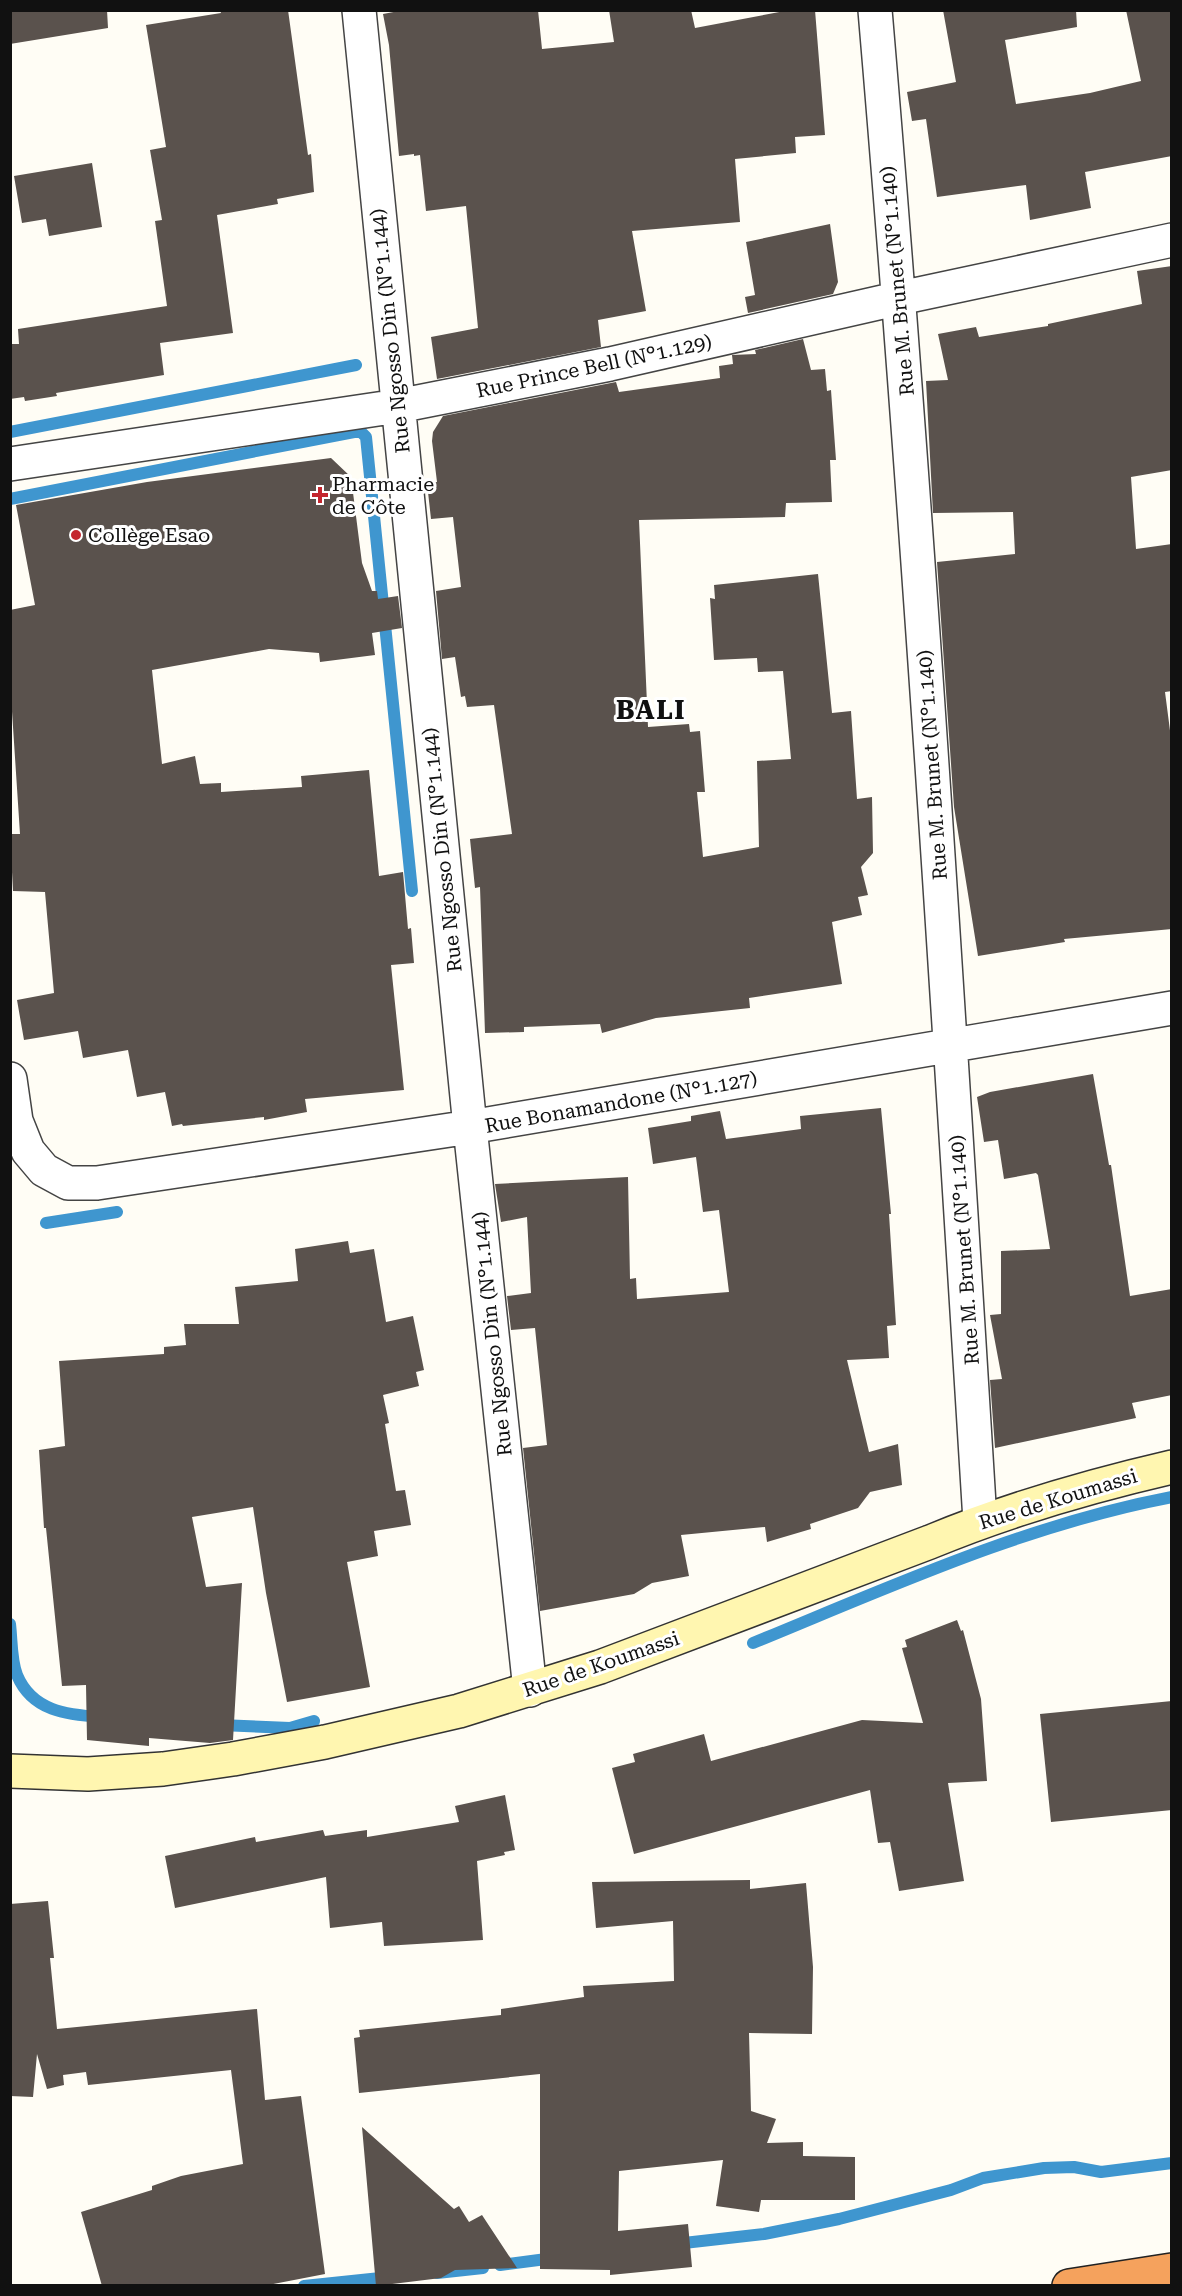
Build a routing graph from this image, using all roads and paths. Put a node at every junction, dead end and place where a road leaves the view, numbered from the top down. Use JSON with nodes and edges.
{"nodes":[{"id":1,"x":359,"y":10,"type":"edge"},
{"id":2,"x":875,"y":10,"type":"edge"},
{"id":3,"x":1172,"y":240,"type":"edge"},
{"id":4,"x":900,"y":298,"type":"junction"},
{"id":5,"x":398,"y":406,"type":"junction"},
{"id":6,"x":10,"y":464,"type":"edge"},
{"id":7,"x":1172,"y":1008,"type":"edge"},
{"id":8,"x":951,"y":1045,"type":"junction"},
{"id":9,"x":10,"y":1079,"type":"edge"},
{"id":10,"x":470,"y":1127,"type":"junction"},
{"id":11,"x":1172,"y":1467,"type":"edge"},
{"id":12,"x":980,"y":1521,"type":"junction"},
{"id":13,"x":530,"y":1690,"type":"junction"},
{"id":14,"x":10,"y":1771,"type":"edge"},
{"id":15,"x":1172,"y":2270,"type":"edge"},
{"id":16,"x":1069,"y":2286,"type":"edge"}],
"edges":[{"from":1,"to":5,"type":"street","name":"Rue Ngosso Din (N°1.144)"},
{"from":2,"to":4,"type":"street","name":"Rue M. Brunet (N°1.140)"},
{"from":3,"to":4,"type":"street","name":"Rue Prince Bell (N°1.129)"},
{"from":4,"to":5,"type":"street","name":"Rue Prince Bell (N°1.129)"},
{"from":4,"to":8,"type":"street","name":"Rue M. Brunet (N°1.140)"},
{"from":5,"to":6,"type":"street","name":"Rue Prince Bell (N°1.129)"},
{"from":5,"to":10,"type":"street","name":"Rue Ngosso Din (N°1.144)"},
{"from":7,"to":8,"type":"street","name":"Rue Bonamandone (N°1.127)"},
{"from":8,"to":10,"type":"street","name":"Rue Bonamandone (N°1.127)"},
{"from":8,"to":12,"type":"street","name":"Rue M. Brunet (N°1.140)"},
{"from":9,"to":10,"type":"street","name":"Rue Bonamandone (N°1.127)"},
{"from":10,"to":13,"type":"street","name":"Rue Ngosso Din (N°1.144)"},
{"from":11,"to":12,"type":"main road","name":"Rue de Koumassi"},
{"from":12,"to":13,"type":"main road","name":"Rue de Koumassi"},
{"from":13,"to":14,"type":"main road","name":"Rue de Koumassi"},
{"from":15,"to":16,"type":"highway"}]}
